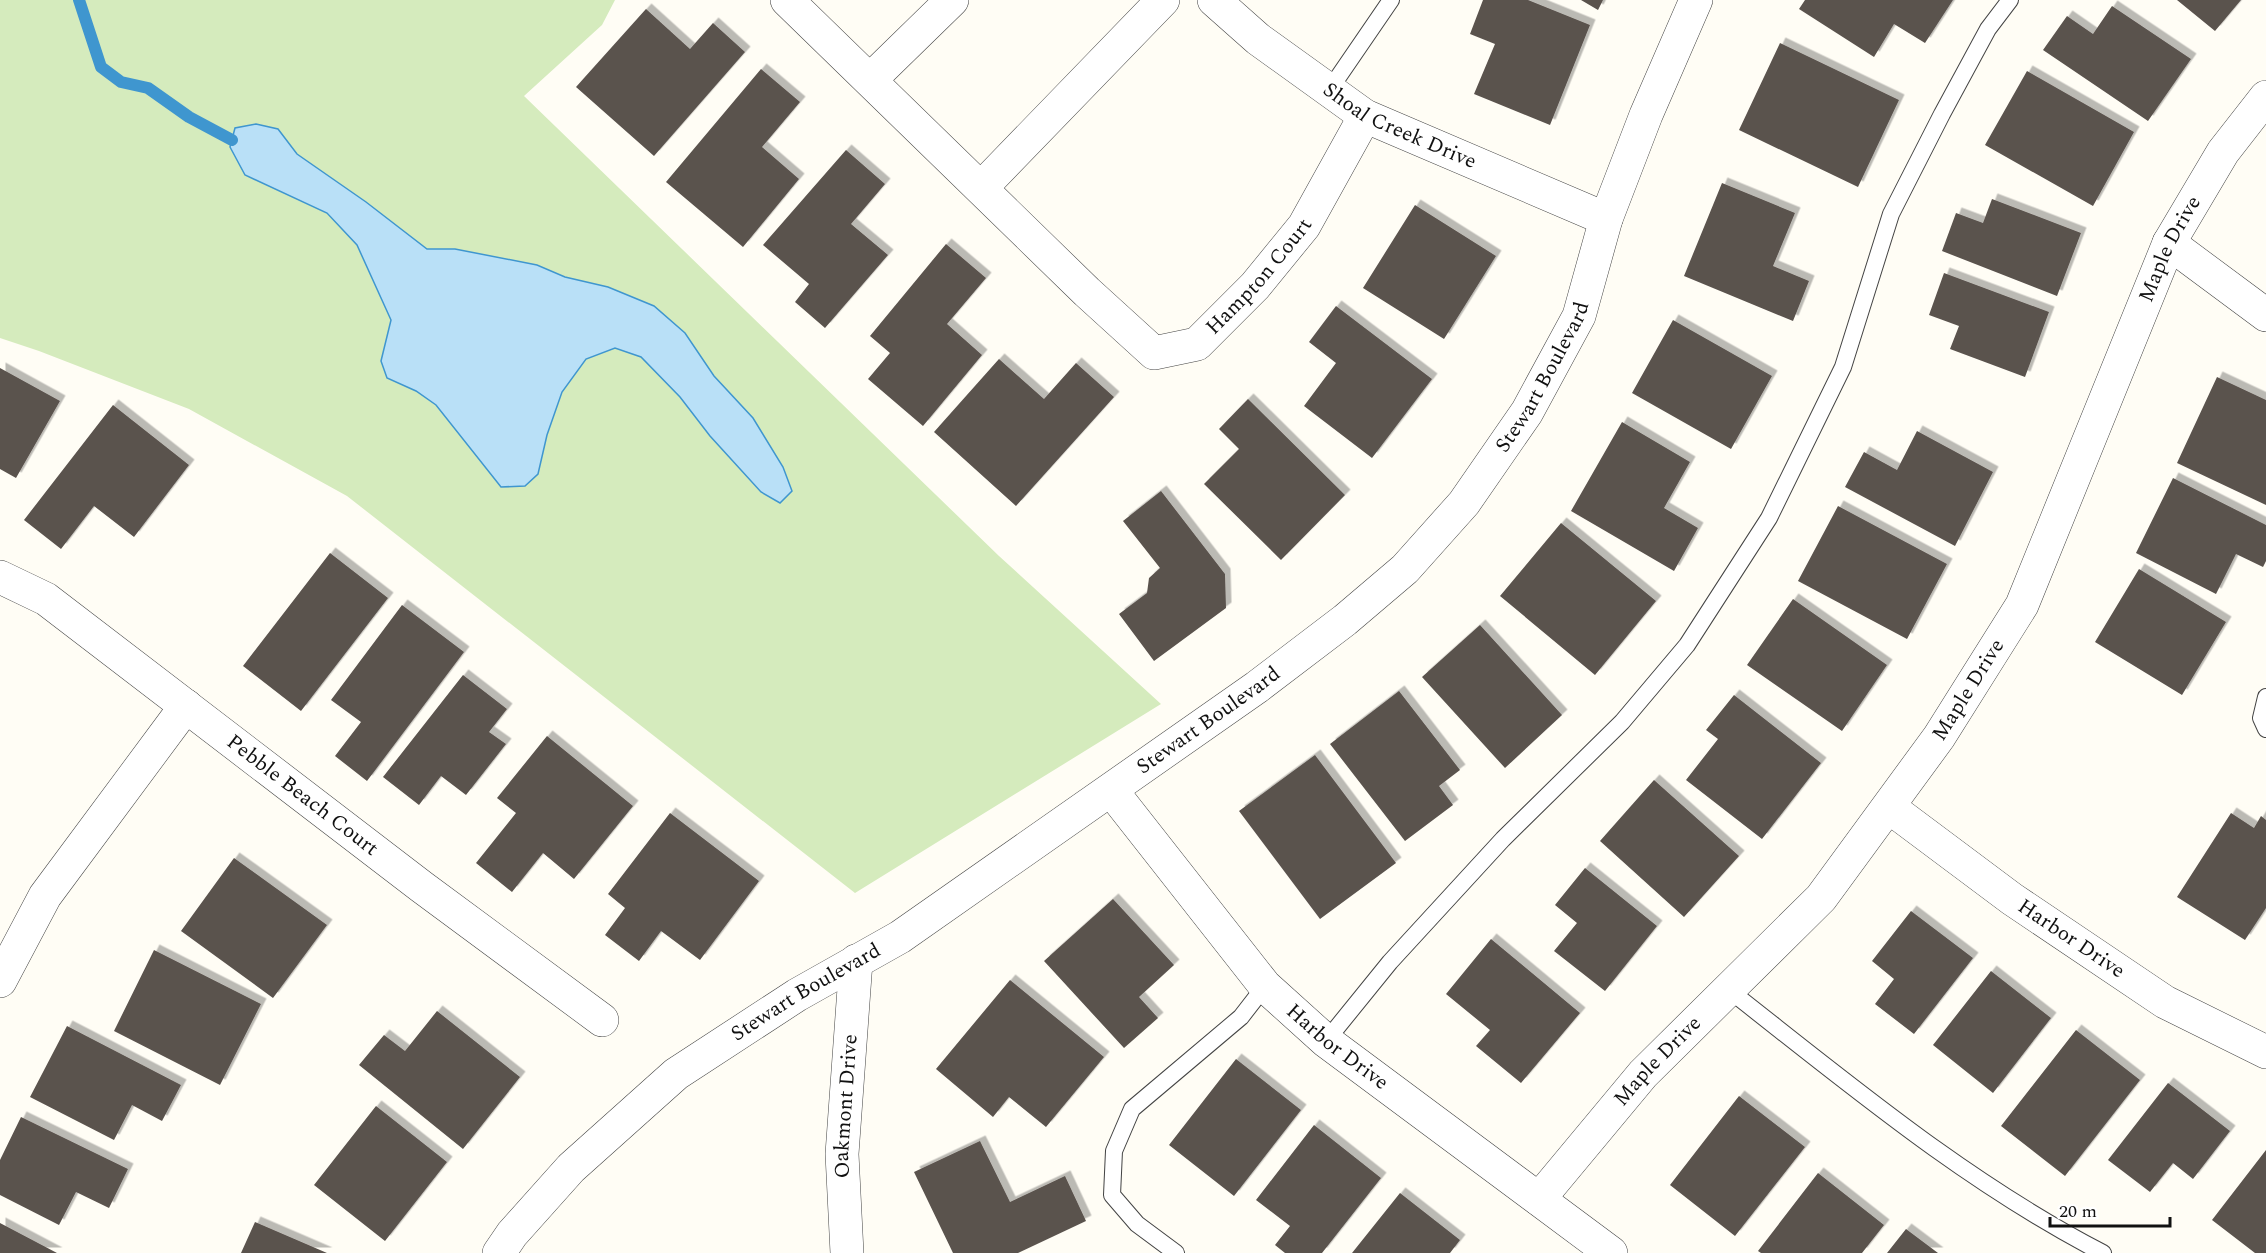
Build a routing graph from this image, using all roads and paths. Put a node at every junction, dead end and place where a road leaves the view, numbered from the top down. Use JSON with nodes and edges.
{"nodes":[{"id":1,"x":787,"y":0,"type":"edge"},
{"id":2,"x":952,"y":0,"type":"edge"},
{"id":3,"x":1163,"y":0,"type":"edge"},
{"id":4,"x":1214,"y":0,"type":"edge"},
{"id":5,"x":1391,"y":0,"type":"edge"},
{"id":6,"x":1696,"y":0,"type":"edge"},
{"id":7,"x":2010,"y":0,"type":"edge"},
{"id":8,"x":870,"y":80,"type":"junction"},
{"id":9,"x":1330,"y":89,"type":"junction"},
{"id":10,"x":2266,"y":97,"type":"edge"},
{"id":11,"x":1365,"y":116,"type":"junction"},
{"id":12,"x":981,"y":188,"type":"junction"},
{"id":13,"x":1606,"y":219,"type":"junction"},
{"id":14,"x":2169,"y":243,"type":"junction"},
{"id":15,"x":2266,"y":315,"type":"edge"},
{"id":16,"x":0,"y":577,"type":"edge"},
{"id":17,"x":2266,"y":697,"type":"edge"},
{"id":18,"x":186,"y":706,"type":"junction"},
{"id":19,"x":2266,"y":729,"type":"edge"},
{"id":20,"x":1111,"y":790,"type":"junction"},
{"id":21,"x":1889,"y":807,"type":"junction"},
{"id":22,"x":856,"y":961,"type":"junction"},
{"id":23,"x":0,"y":981,"type":"edge"},
{"id":24,"x":1266,"y":986,"type":"junction"},
{"id":25,"x":1729,"y":990,"type":"junction"},
{"id":26,"x":602,"y":1020,"type":"dead end"},
{"id":27,"x":1326,"y":1041,"type":"junction"},
{"id":28,"x":2266,"y":1052,"type":"edge"},
{"id":29,"x":1539,"y":1199,"type":"junction"},
{"id":30,"x":499,"y":1253,"type":"edge"},
{"id":31,"x":847,"y":1253,"type":"edge"},
{"id":32,"x":1176,"y":1253,"type":"edge"},
{"id":33,"x":1611,"y":1253,"type":"edge"},
{"id":34,"x":2103,"y":1253,"type":"edge"}],
"edges":[{"from":1,"to":8,"type":"street","name":"Hampton Court"},
{"from":2,"to":8,"type":"street"},
{"from":3,"to":12,"type":"street"},
{"from":4,"to":9,"type":"street","name":"Shoal Creek Drive"},
{"from":5,"to":9,"type":"lane"},
{"from":6,"to":13,"type":"street","name":"Stewart Boulevard"},
{"from":7,"to":27,"type":"lane"},
{"from":8,"to":12,"type":"street","name":"Hampton Court"},
{"from":9,"to":11,"type":"street","name":"Shoal Creek Drive"},
{"from":10,"to":14,"type":"street","name":"Maple Drive"},
{"from":11,"to":12,"type":"street","name":"Hampton Court"},
{"from":11,"to":13,"type":"street","name":"Shoal Creek Drive"},
{"from":13,"to":20,"type":"street","name":"Stewart Boulevard"},
{"from":14,"to":15,"type":"street"},
{"from":14,"to":21,"type":"street","name":"Maple Drive"},
{"from":16,"to":18,"type":"street","name":"Pebble Beach Court"},
{"from":17,"to":19,"type":"lane"},
{"from":18,"to":23,"type":"street"},
{"from":18,"to":26,"type":"street","name":"Pebble Beach Court"},
{"from":20,"to":22,"type":"street","name":"Stewart Boulevard"},
{"from":20,"to":24,"type":"street","name":"Harbor Drive"},
{"from":21,"to":25,"type":"street","name":"Maple Drive"},
{"from":21,"to":28,"type":"street","name":"Harbor Drive"},
{"from":22,"to":30,"type":"street","name":"Stewart Boulevard"},
{"from":22,"to":31,"type":"street","name":"Oakmont Drive"},
{"from":24,"to":27,"type":"street","name":"Harbor Drive"},
{"from":24,"to":32,"type":"lane"},
{"from":25,"to":29,"type":"street","name":"Maple Drive"},
{"from":25,"to":34,"type":"lane"},
{"from":27,"to":29,"type":"street","name":"Harbor Drive"},
{"from":29,"to":33,"type":"street","name":"Harbor Drive"}]}
